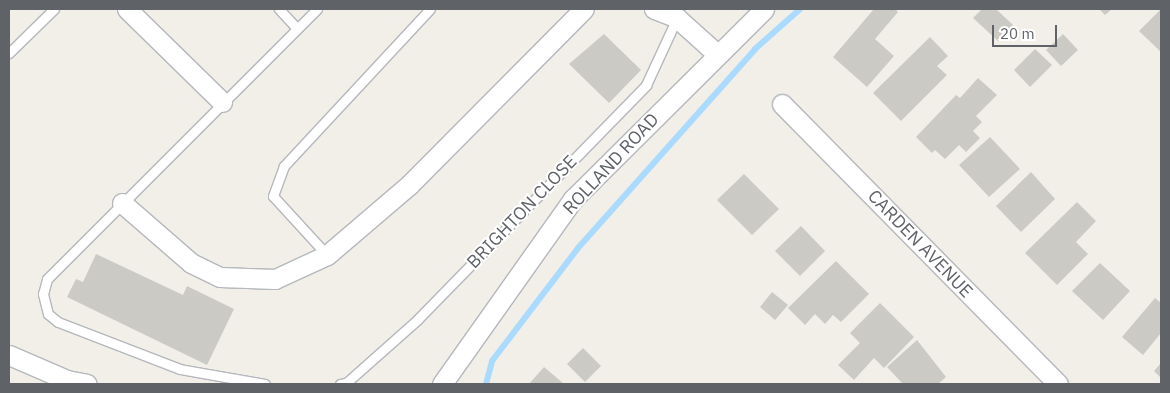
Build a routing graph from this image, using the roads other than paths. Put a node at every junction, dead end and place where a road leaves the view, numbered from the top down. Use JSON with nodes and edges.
{"nodes":[{"id":1,"x":54,"y":9,"type":"edge"},
{"id":2,"x":127,"y":9,"type":"edge"},
{"id":3,"x":279,"y":9,"type":"edge"},
{"id":4,"x":317,"y":9,"type":"edge"},
{"id":5,"x":430,"y":9,"type":"edge"},
{"id":6,"x":584,"y":9,"type":"edge"},
{"id":7,"x":654,"y":9,"type":"edge"},
{"id":8,"x":764,"y":9,"type":"edge"},
{"id":9,"x":677,"y":18,"type":"junction"},
{"id":10,"x":297,"y":28,"type":"junction"},
{"id":11,"x":9,"y":53,"type":"edge"},
{"id":12,"x":717,"y":54,"type":"junction"},
{"id":13,"x":222,"y":102,"type":"junction"},
{"id":14,"x":782,"y":104,"type":"dead end"},
{"id":15,"x":122,"y":203,"type":"junction"},
{"id":16,"x":327,"y":255,"type":"junction"},
{"id":17,"x":9,"y":355,"type":"edge"},
{"id":18,"x":63,"y":381,"type":"edge"},
{"id":19,"x":87,"y":384,"type":"edge"},
{"id":20,"x":265,"y":384,"type":"edge"},
{"id":21,"x":340,"y":384,"type":"edge"},
{"id":22,"x":442,"y":384,"type":"edge"},
{"id":23,"x":1058,"y":384,"type":"edge"}],
"edges":[{"from":1,"to":11,"type":"lane"},
{"from":2,"to":13,"type":"street"},
{"from":3,"to":10,"type":"lane"},
{"from":4,"to":10,"type":"lane"},
{"from":5,"to":16,"type":"lane"},
{"from":6,"to":16,"type":"street"},
{"from":7,"to":9,"type":"street"},
{"from":8,"to":12,"type":"street","name":"ROLLAND ROAD"},
{"from":9,"to":12,"type":"street"},
{"from":9,"to":21,"type":"lane","name":"BRIGHTON CLOSE"},
{"from":10,"to":13,"type":"lane"},
{"from":12,"to":22,"type":"street","name":"ROLLAND ROAD"},
{"from":13,"to":15,"type":"lane"},
{"from":14,"to":23,"type":"street","name":"CARDEN AVENUE"},
{"from":15,"to":16,"type":"street"},
{"from":15,"to":20,"type":"lane"},
{"from":17,"to":18,"type":"street"},
{"from":18,"to":19,"type":"street"}]}
